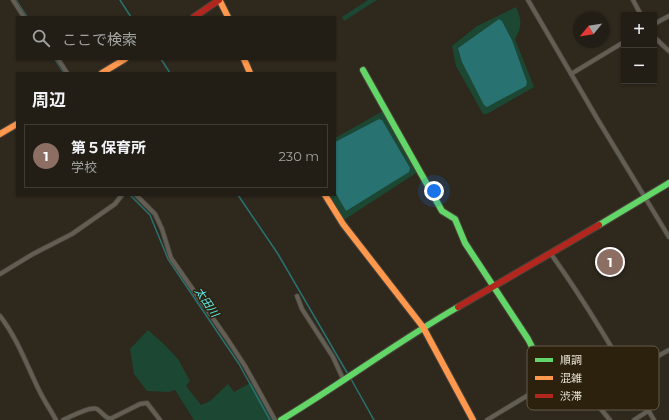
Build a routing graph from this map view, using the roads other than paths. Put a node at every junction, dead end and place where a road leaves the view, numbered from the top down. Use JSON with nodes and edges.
{"nodes":[{"id":1,"x":13,"y":0,"type":"edge"},
{"id":2,"x":220,"y":0,"type":"edge"},
{"id":3,"x":528,"y":0,"type":"edge"},
{"id":4,"x":633,"y":0,"type":"edge"},
{"id":5,"x":639,"y":12,"type":"edge"},
{"id":6,"x":23,"y":16,"type":"edge"},
{"id":7,"x":196,"y":16,"type":"edge"},
{"id":8,"x":228,"y":16,"type":"edge"},
{"id":9,"x":669,"y":16,"type":"edge"},
{"id":10,"x":657,"y":22,"type":"edge"},
{"id":11,"x":657,"y":40,"type":"edge"},
{"id":12,"x":621,"y":44,"type":"edge"},
{"id":13,"x":669,"y":51,"type":"edge"},
{"id":14,"x":59,"y":60,"type":"edge"},
{"id":15,"x":123,"y":60,"type":"edge"},
{"id":16,"x":244,"y":60,"type":"edge"},
{"id":17,"x":363,"y":70,"type":"dead end"},
{"id":18,"x":66,"y":72,"type":"edge"},
{"id":19,"x":104,"y":72,"type":"edge"},
{"id":20,"x":250,"y":72,"type":"edge"},
{"id":21,"x":571,"y":74,"type":"junction"},
{"id":22,"x":16,"y":125,"type":"edge"},
{"id":23,"x":0,"y":134,"type":"edge"},
{"id":24,"x":669,"y":183,"type":"edge"},
{"id":25,"x":121,"y":196,"type":"edge"},
{"id":26,"x":137,"y":196,"type":"edge"},
{"id":27,"x":326,"y":196,"type":"edge"},
{"id":28,"x":645,"y":197,"type":"junction"},
{"id":29,"x":669,"y":237,"type":"edge"},
{"id":30,"x":551,"y":254,"type":"junction"},
{"id":31,"x":0,"y":274,"type":"edge"},
{"id":32,"x":494,"y":287,"type":"junction"},
{"id":33,"x":297,"y":296,"type":"dead end"},
{"id":34,"x":0,"y":316,"type":"edge"},
{"id":35,"x":423,"y":327,"type":"junction"},
{"id":36,"x":531,"y":346,"type":"edge"},
{"id":37,"x":611,"y":346,"type":"edge"},
{"id":38,"x":669,"y":350,"type":"edge"},
{"id":39,"x":659,"y":355,"type":"edge"},
{"id":40,"x":344,"y":381,"type":"junction"},
{"id":41,"x":527,"y":396,"type":"edge"},
{"id":42,"x":602,"y":410,"type":"edge"},
{"id":43,"x":648,"y":411,"type":"joint"},
{"id":44,"x":56,"y":420,"type":"edge"},
{"id":45,"x":63,"y":420,"type":"edge"},
{"id":46,"x":160,"y":420,"type":"edge"},
{"id":47,"x":274,"y":420,"type":"edge"},
{"id":48,"x":281,"y":420,"type":"edge"},
{"id":49,"x":473,"y":420,"type":"edge"},
{"id":50,"x":486,"y":420,"type":"edge"},
{"id":51,"x":610,"y":420,"type":"edge"},
{"id":52,"x":634,"y":420,"type":"edge"},
{"id":53,"x":654,"y":420,"type":"edge"}],
"edges":[{"from":1,"to":6,"type":"street"},
{"from":2,"to":7,"type":"street"},
{"from":2,"to":8,"type":"street"},
{"from":3,"to":21,"type":"street"},
{"from":4,"to":5,"type":"street"},
{"from":9,"to":10,"type":"street"},
{"from":11,"to":13,"type":"street"},
{"from":12,"to":21,"type":"street"},
{"from":14,"to":18,"type":"street"},
{"from":15,"to":19,"type":"street"},
{"from":16,"to":20,"type":"street"},
{"from":17,"to":32,"type":"street"},
{"from":21,"to":28,"type":"street"},
{"from":22,"to":23,"type":"street"},
{"from":24,"to":28,"type":"street"},
{"from":25,"to":31,"type":"street"},
{"from":26,"to":47,"type":"street"},
{"from":27,"to":35,"type":"street"},
{"from":28,"to":29,"type":"street"},
{"from":28,"to":30,"type":"street"},
{"from":30,"to":32,"type":"street"},
{"from":30,"to":37,"type":"street"},
{"from":32,"to":35,"type":"street"},
{"from":32,"to":36,"type":"street"},
{"from":33,"to":40,"type":"street"},
{"from":34,"to":44,"type":"street"},
{"from":35,"to":40,"type":"street"},
{"from":35,"to":49,"type":"street"},
{"from":38,"to":39,"type":"street"},
{"from":40,"to":48,"type":"street"},
{"from":41,"to":50,"type":"street"},
{"from":42,"to":51,"type":"street"},
{"from":43,"to":52,"type":"street"},
{"from":43,"to":53,"type":"street"},
{"from":45,"to":46,"type":"street"}]}
